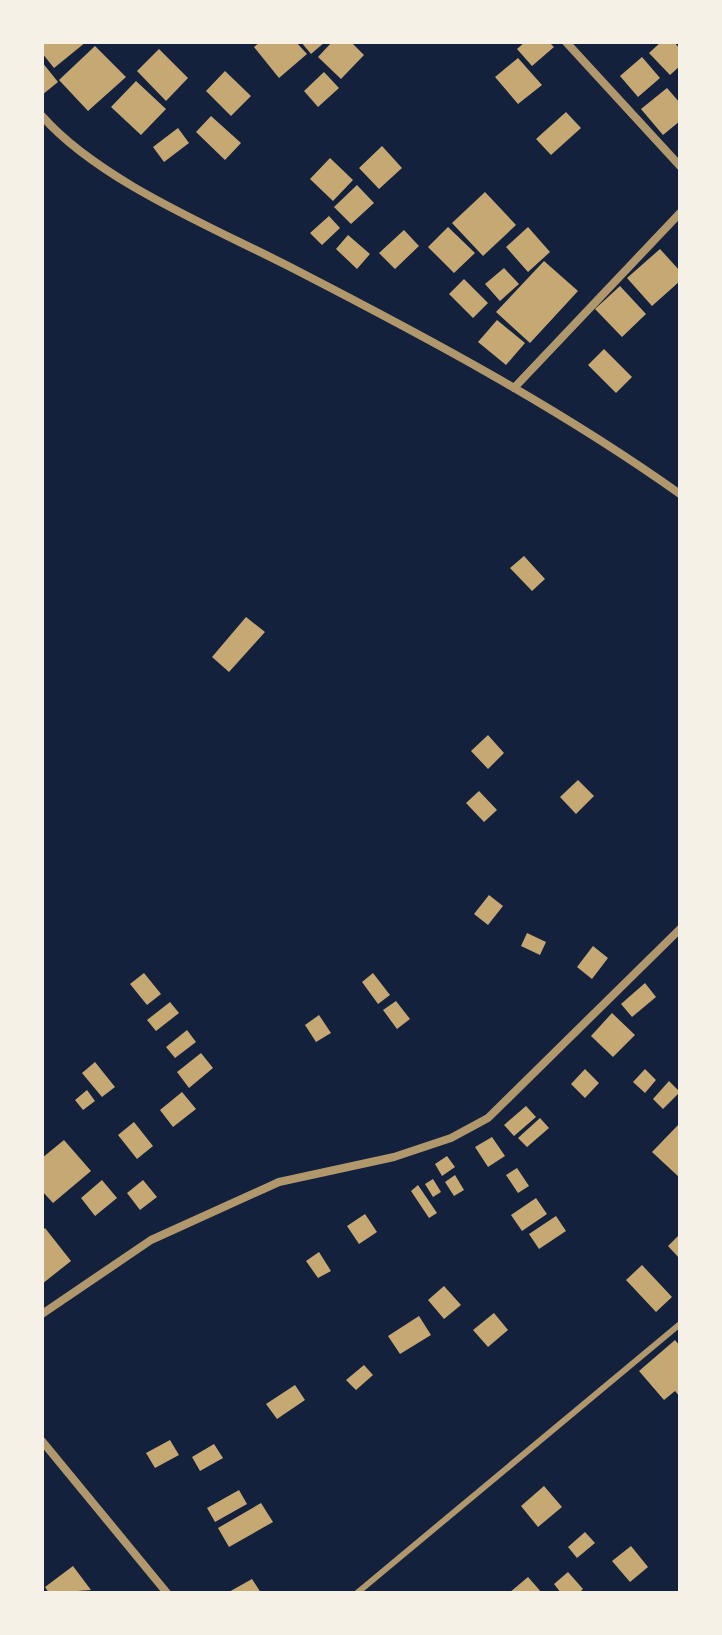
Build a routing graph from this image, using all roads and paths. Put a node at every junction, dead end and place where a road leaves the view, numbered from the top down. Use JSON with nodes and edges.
{"nodes":[{"id":1,"x":566,"y":42,"type":"edge"},
{"id":2,"x":42,"y":116,"type":"edge"},
{"id":3,"x":680,"y":166,"type":"edge"},
{"id":4,"x":680,"y":213,"type":"edge"},
{"id":5,"x":514,"y":388,"type":"junction"},
{"id":6,"x":680,"y":494,"type":"edge"},
{"id":7,"x":680,"y":929,"type":"edge"},
{"id":8,"x":42,"y":1314,"type":"edge"},
{"id":9,"x":680,"y":1324,"type":"edge"},
{"id":10,"x":42,"y":1441,"type":"edge"},
{"id":11,"x":167,"y":1593,"type":"edge"},
{"id":12,"x":357,"y":1593,"type":"edge"}],
"edges":[{"from":1,"to":3,"type":"street"},
{"from":2,"to":5,"type":"street"},
{"from":4,"to":5,"type":"street"},
{"from":5,"to":6,"type":"street"},
{"from":7,"to":8,"type":"street"},
{"from":9,"to":12,"type":"lane"},
{"from":10,"to":11,"type":"street"}]}
